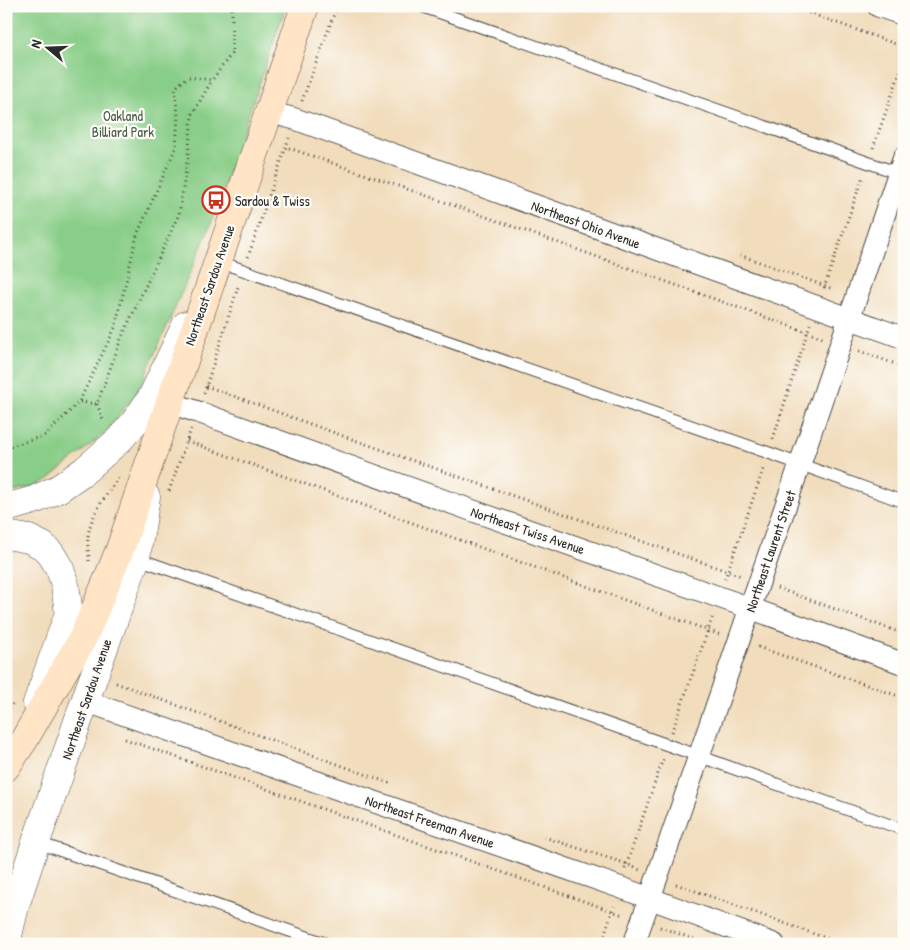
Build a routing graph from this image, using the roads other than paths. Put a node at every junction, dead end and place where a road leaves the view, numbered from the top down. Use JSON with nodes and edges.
{"nodes":[{"id":1,"x":305,"y":6,"type":"edge"},
{"id":2,"x":421,"y":6,"type":"edge"},
{"id":3,"x":878,"y":6,"type":"edge"},
{"id":4,"x":904,"y":16,"type":"edge"},
{"id":5,"x":269,"y":112,"type":"junction"},
{"id":6,"x":902,"y":168,"type":"edge"},
{"id":7,"x":217,"y":261,"type":"junction"},
{"id":8,"x":849,"y":318,"type":"junction"},
{"id":9,"x":904,"y":338,"type":"edge"},
{"id":10,"x":161,"y":400,"type":"junction"},
{"id":11,"x":153,"y":451,"type":"junction"},
{"id":12,"x":800,"y":464,"type":"junction"},
{"id":13,"x":904,"y":502,"type":"edge"},
{"id":14,"x":6,"y":508,"type":"edge"},
{"id":15,"x":6,"y":535,"type":"edge"},
{"id":16,"x":136,"y":558,"type":"junction"},
{"id":17,"x":750,"y":608,"type":"junction"},
{"id":18,"x":904,"y":664,"type":"edge"},
{"id":19,"x":85,"y":701,"type":"junction"},
{"id":20,"x":24,"y":740,"type":"junction"},
{"id":21,"x":700,"y":756,"type":"junction"},
{"id":22,"x":6,"y":767,"type":"edge"},
{"id":23,"x":904,"y":830,"type":"edge"},
{"id":24,"x":36,"y":842,"type":"junction"},
{"id":25,"x":651,"y":898,"type":"junction"},
{"id":26,"x":6,"y":944,"type":"edge"},
{"id":27,"x":327,"y":944,"type":"edge"},
{"id":28,"x":634,"y":944,"type":"edge"},
{"id":29,"x":774,"y":944,"type":"edge"}],
"edges":[{"from":1,"to":5,"type":"main road","name":"Northeast Sardou Avenue"},
{"from":2,"to":6,"type":"lane"},
{"from":3,"to":4,"type":"street"},
{"from":5,"to":7,"type":"main road","name":"Northeast Sardou Avenue"},
{"from":5,"to":8,"type":"street","name":"Northeast Ohio Avenue"},
{"from":6,"to":8,"type":"street","name":"Northeast Laurent Street"},
{"from":7,"to":10,"type":"main road","name":"Northeast Sardou Avenue"},
{"from":7,"to":12,"type":"lane"},
{"from":8,"to":9,"type":"street","name":"Northeast Ohio Avenue"},
{"from":8,"to":12,"type":"street","name":"Northeast Laurent Street"},
{"from":10,"to":11,"type":"main road","name":"Northeast Sardou Avenue"},
{"from":10,"to":14,"type":"street"},
{"from":10,"to":17,"type":"street","name":"Northeast Twiss Avenue"},
{"from":11,"to":16,"type":"street","name":"Northeast Sardou Avenue"},
{"from":11,"to":20,"type":"main road","name":"Northeast Sardou Avenue"},
{"from":12,"to":13,"type":"lane"},
{"from":12,"to":17,"type":"street","name":"Northeast Laurent Street"},
{"from":15,"to":20,"type":"street"},
{"from":16,"to":19,"type":"street","name":"Northeast Sardou Avenue"},
{"from":16,"to":21,"type":"lane"},
{"from":17,"to":18,"type":"street","name":"Northeast Twiss Avenue"},
{"from":17,"to":21,"type":"street","name":"Northeast Laurent Street"},
{"from":19,"to":24,"type":"street","name":"Northeast Sardou Avenue"},
{"from":19,"to":25,"type":"street","name":"Northeast Freeman Avenue"},
{"from":20,"to":22,"type":"main road","name":"Northeast Sardou Avenue"},
{"from":21,"to":23,"type":"lane"},
{"from":21,"to":25,"type":"street","name":"Northeast Laurent Street"},
{"from":24,"to":26,"type":"street","name":"Northeast Sardou Avenue"},
{"from":24,"to":27,"type":"lane"},
{"from":25,"to":28,"type":"street","name":"Northeast Laurent Street"},
{"from":25,"to":29,"type":"street","name":"Northeast Freeman Avenue"}]}
